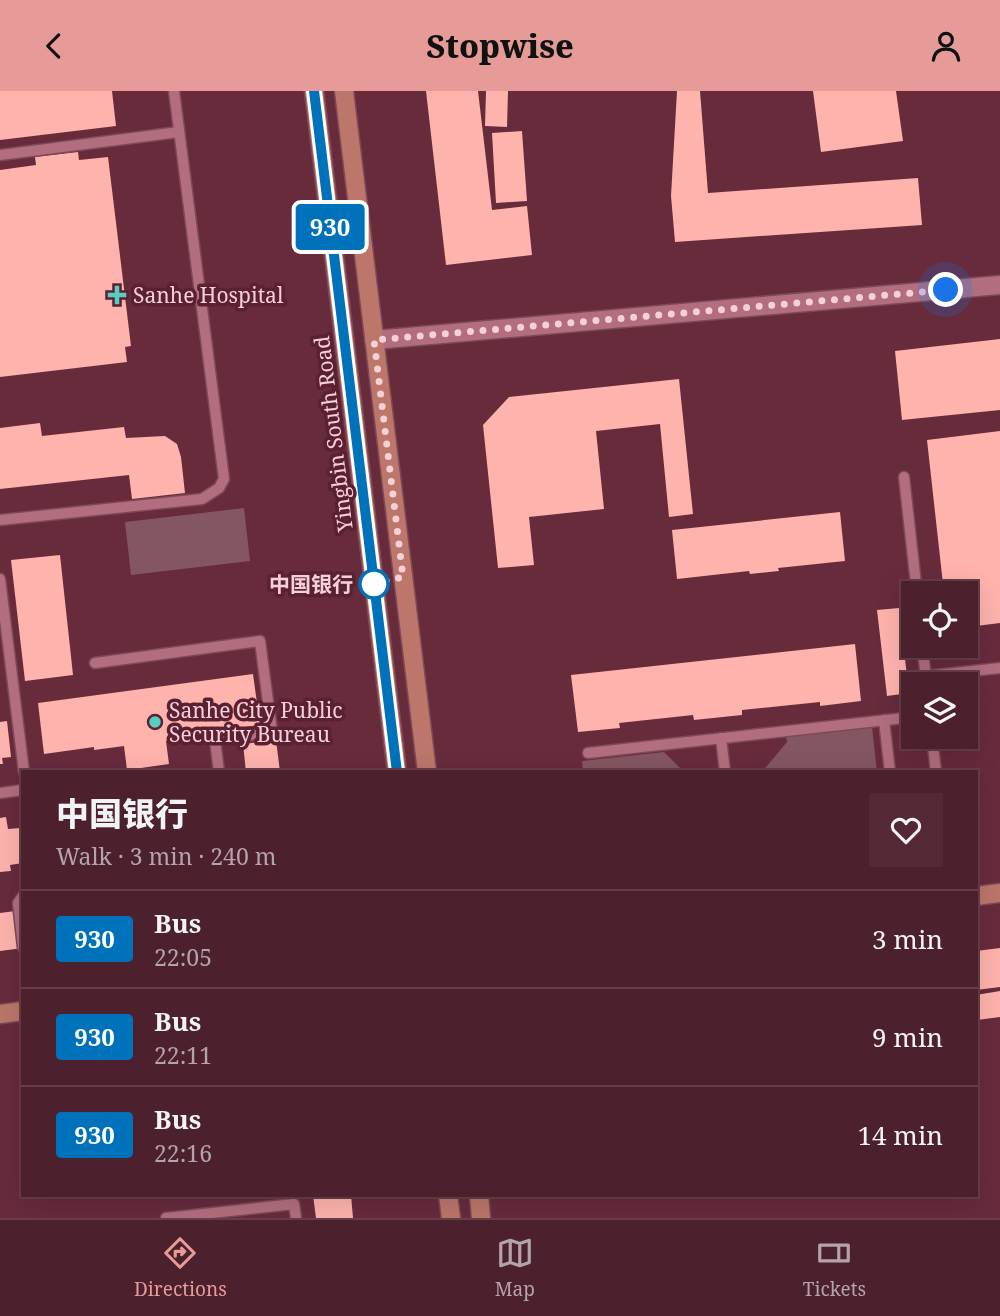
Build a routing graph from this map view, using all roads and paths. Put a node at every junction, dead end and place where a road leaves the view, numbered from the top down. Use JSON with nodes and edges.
{"nodes":[{"id":1,"x":174,"y":91,"type":"edge"},
{"id":2,"x":314,"y":91,"type":"edge"},
{"id":3,"x":344,"y":91,"type":"edge"},
{"id":4,"x":179,"y":132,"type":"junction"},
{"id":5,"x":0,"y":155,"type":"edge"},
{"id":6,"x":1000,"y":285,"type":"edge"},
{"id":7,"x":374,"y":340,"type":"junction"},
{"id":8,"x":904,"y":477,"type":"dead end"},
{"id":9,"x":0,"y":520,"type":"edge"},
{"id":10,"x":0,"y":579,"type":"edge"},
{"id":11,"x":916,"y":581,"type":"edge"},
{"id":12,"x":95,"y":663,"type":"dead end"},
{"id":13,"x":1000,"y":668,"type":"edge"},
{"id":14,"x":975,"y":672,"type":"edge"},
{"id":15,"x":12,"y":674,"type":"junction"},
{"id":16,"x":0,"y":675,"type":"edge"},
{"id":17,"x":901,"y":718,"type":"edge"},
{"id":18,"x":884,"y":720,"type":"junction"},
{"id":19,"x":721,"y":738,"type":"junction"},
{"id":20,"x":933,"y":749,"type":"edge"},
{"id":21,"x":588,"y":753,"type":"dead end"},
{"id":22,"x":24,"y":770,"type":"edge"},
{"id":23,"x":219,"y":770,"type":"edge"},
{"id":24,"x":397,"y":770,"type":"edge"},
{"id":25,"x":427,"y":770,"type":"edge"},
{"id":26,"x":725,"y":770,"type":"edge"},
{"id":27,"x":890,"y":770,"type":"edge"},
{"id":28,"x":936,"y":770,"type":"edge"},
{"id":29,"x":21,"y":790,"type":"edge"},
{"id":30,"x":0,"y":793,"type":"edge"},
{"id":31,"x":1000,"y":893,"type":"edge"},
{"id":32,"x":978,"y":896,"type":"edge"},
{"id":33,"x":21,"y":899,"type":"edge"},
{"id":34,"x":21,"y":929,"type":"edge"},
{"id":35,"x":21,"y":1011,"type":"edge"},
{"id":36,"x":0,"y":1014,"type":"edge"},
{"id":37,"x":448,"y":1197,"type":"edge"},
{"id":38,"x":479,"y":1197,"type":"edge"},
{"id":39,"x":166,"y":1218,"type":"edge"},
{"id":40,"x":296,"y":1218,"type":"edge"},
{"id":41,"x":451,"y":1218,"type":"edge"},
{"id":42,"x":481,"y":1218,"type":"edge"}],
"edges":[{"from":1,"to":4,"type":"lane"},
{"from":2,"to":24,"type":"main road","name":"Yingbin South Road"},
{"from":3,"to":7,"type":"main road"},
{"from":4,"to":5,"type":"lane"},
{"from":4,"to":9,"type":"lane"},
{"from":6,"to":7,"type":"street"},
{"from":7,"to":25,"type":"main road"},
{"from":8,"to":11,"type":"lane"},
{"from":10,"to":15,"type":"lane"},
{"from":12,"to":23,"type":"lane"},
{"from":13,"to":14,"type":"lane"},
{"from":15,"to":16,"type":"lane"},
{"from":15,"to":22,"type":"lane"},
{"from":17,"to":18,"type":"lane"},
{"from":18,"to":19,"type":"lane"},
{"from":18,"to":27,"type":"lane"},
{"from":19,"to":21,"type":"lane"},
{"from":19,"to":26,"type":"lane"},
{"from":20,"to":28,"type":"lane"},
{"from":29,"to":30,"type":"lane"},
{"from":31,"to":32,"type":"main road"},
{"from":33,"to":34,"type":"lane"},
{"from":35,"to":36,"type":"main road"},
{"from":37,"to":41,"type":"main road"},
{"from":38,"to":42,"type":"main road"},
{"from":39,"to":40,"type":"lane"}]}
